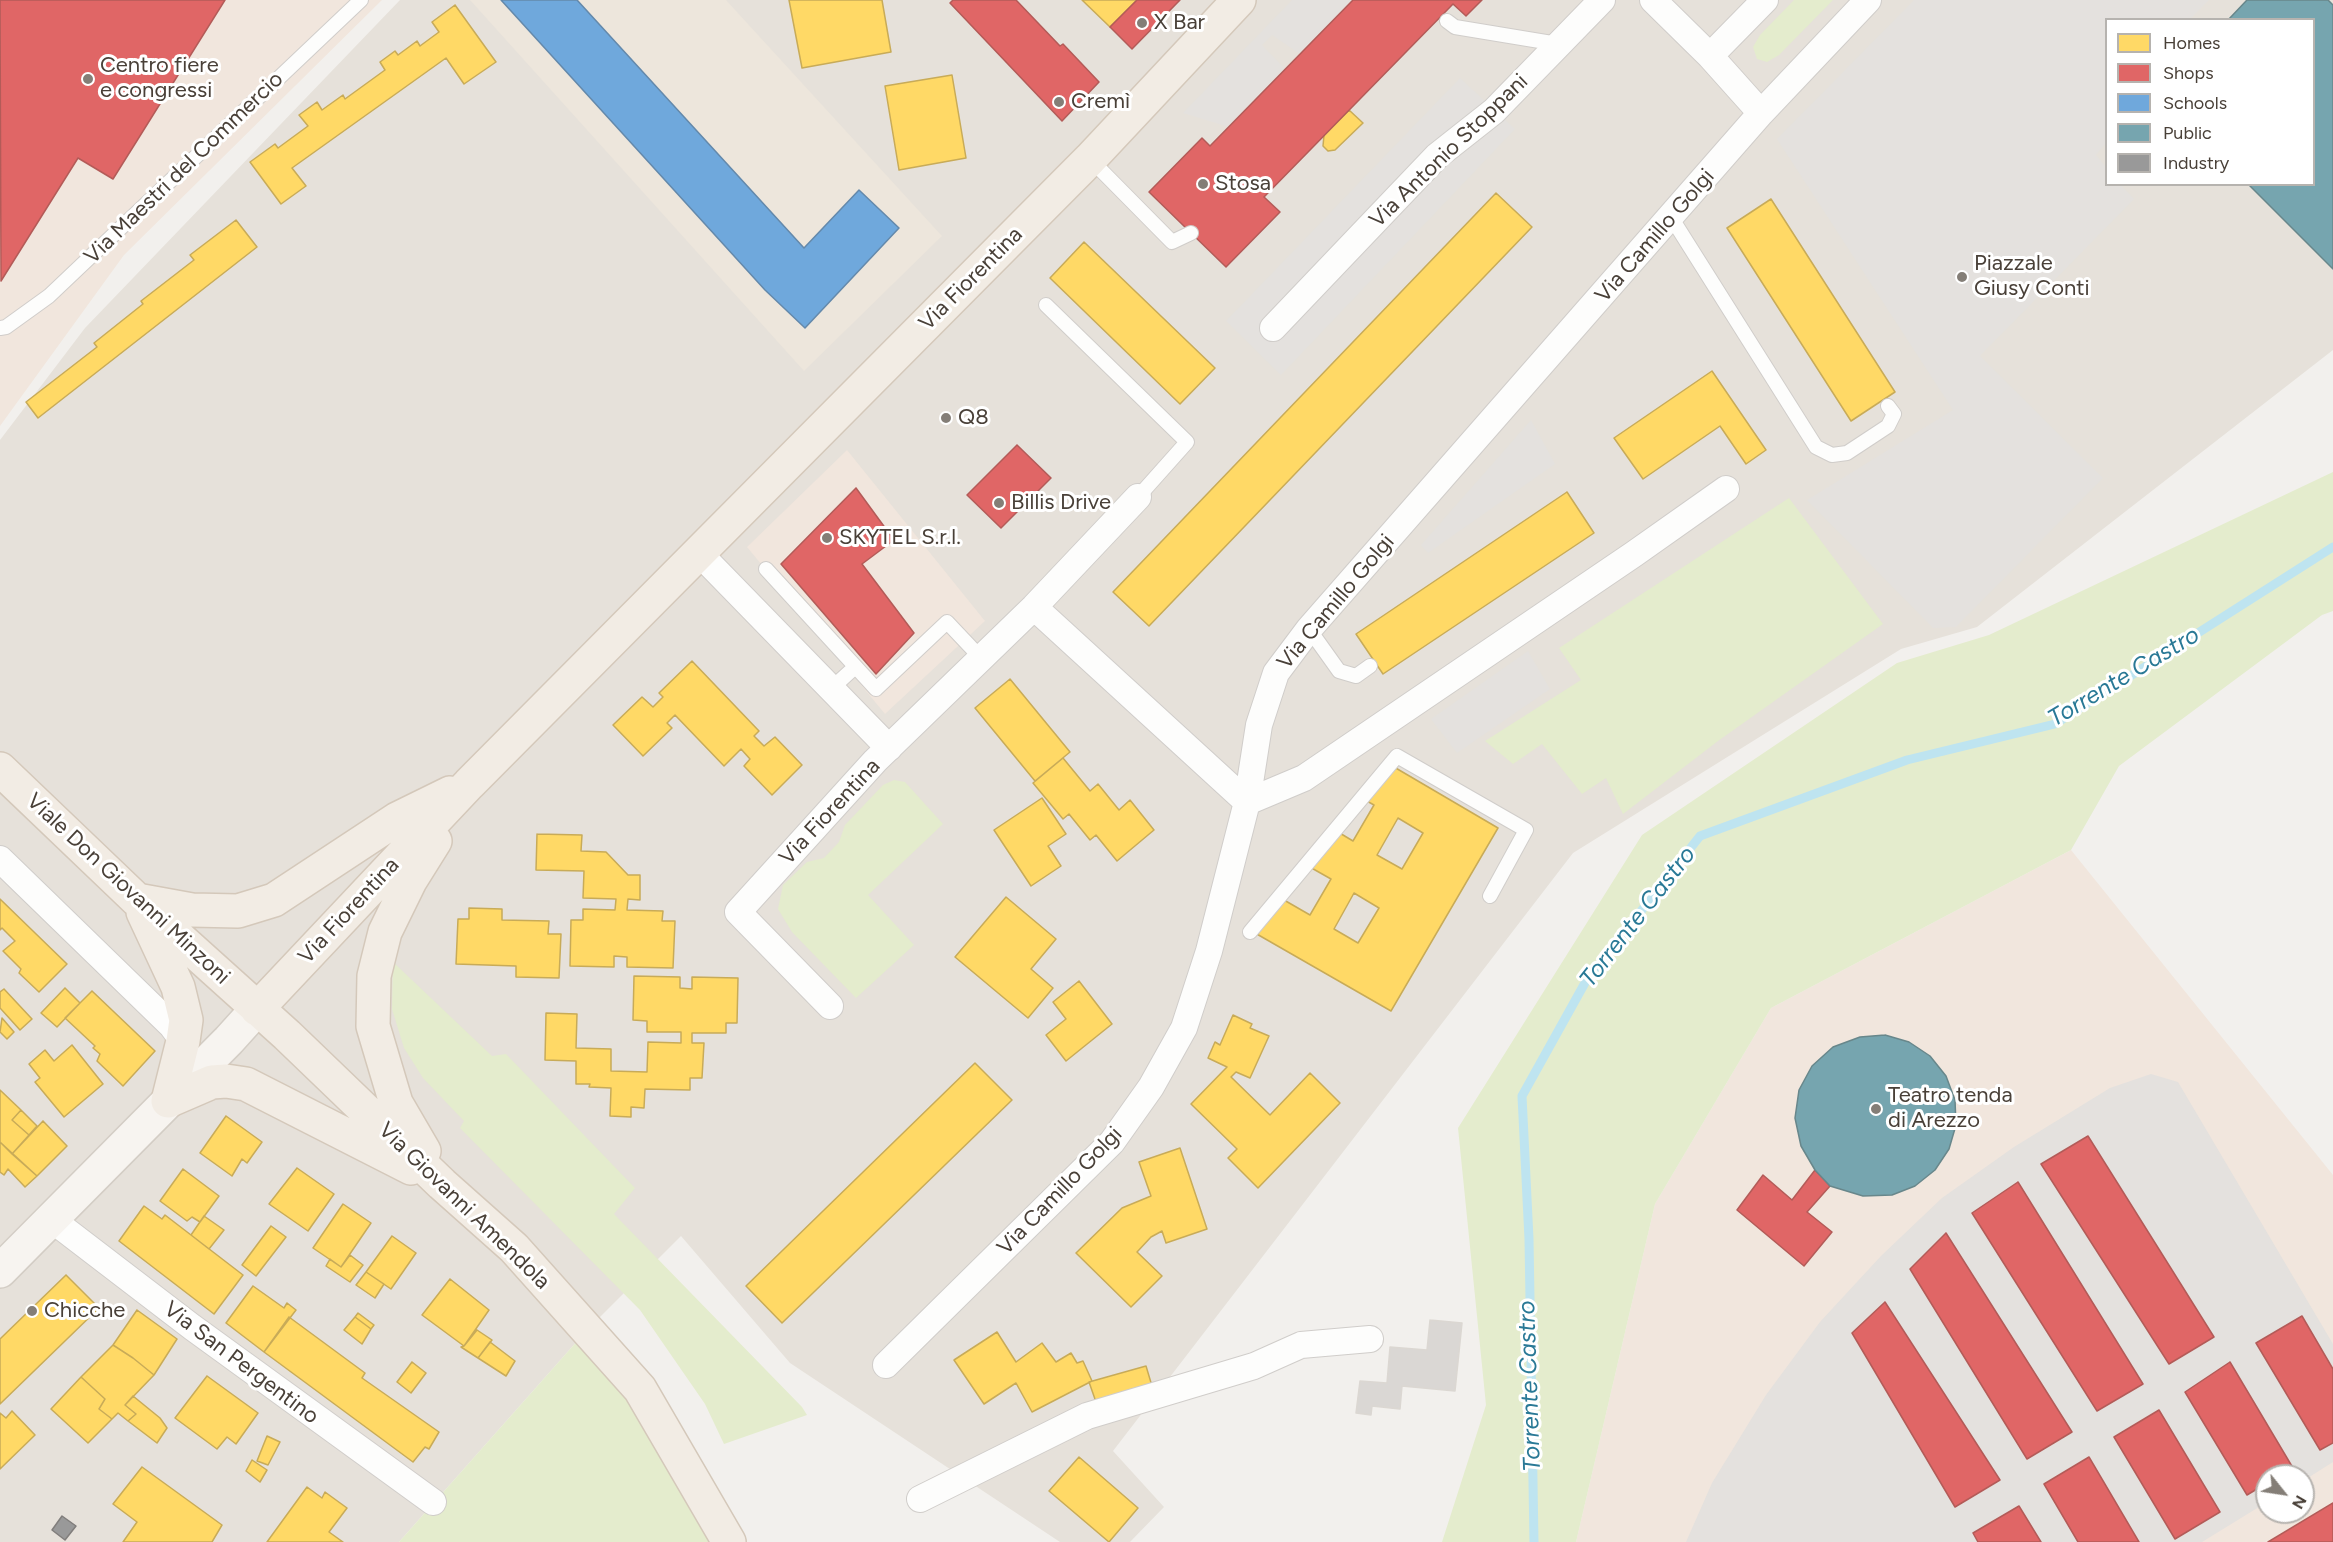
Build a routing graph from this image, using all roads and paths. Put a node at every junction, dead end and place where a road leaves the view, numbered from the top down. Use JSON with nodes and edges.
{"nodes":[{"id":1,"x":361,"y":0,"type":"edge"},
{"id":2,"x":1239,"y":0,"type":"edge"},
{"id":3,"x":1602,"y":0,"type":"edge"},
{"id":4,"x":1653,"y":0,"type":"edge"},
{"id":5,"x":1765,"y":0,"type":"edge"},
{"id":6,"x":1868,"y":0,"type":"edge"},
{"id":7,"x":1447,"y":21,"type":"dead end"},
{"id":8,"x":1558,"y":44,"type":"junction"},
{"id":9,"x":1710,"y":56,"type":"junction"},
{"id":10,"x":1761,"y":113,"type":"junction"},
{"id":11,"x":1090,"y":159,"type":"junction"},
{"id":12,"x":1671,"y":217,"type":"junction"},
{"id":13,"x":1191,"y":232,"type":"dead end"},
{"id":14,"x":1046,"y":305,"type":"dead end"},
{"id":15,"x":0,"y":328,"type":"edge"},
{"id":16,"x":1273,"y":328,"type":"dead end"},
{"id":17,"x":1888,"y":406,"type":"dead end"},
{"id":18,"x":1726,"y":489,"type":"dead end"},
{"id":19,"x":1138,"y":497,"type":"joint"},
{"id":20,"x":699,"y":553,"type":"junction"},
{"id":21,"x":766,"y":569,"type":"dead end"},
{"id":22,"x":1034,"y":607,"type":"junction"},
{"id":23,"x":1309,"y":629,"type":"junction"},
{"id":24,"x":981,"y":658,"type":"junction"},
{"id":25,"x":1370,"y":666,"type":"dead end"},
{"id":26,"x":855,"y":667,"type":"junction"},
{"id":27,"x":831,"y":689,"type":"junction"},
{"id":28,"x":889,"y":748,"type":"junction"},
{"id":29,"x":0,"y":769,"type":"edge"},
{"id":30,"x":469,"y":784,"type":"junction"},
{"id":31,"x":1247,"y":802,"type":"junction"},
{"id":32,"x":0,"y":859,"type":"edge"},
{"id":33,"x":1490,"y":896,"type":"dead end"},
{"id":34,"x":137,"y":900,"type":"junction"},
{"id":35,"x":1250,"y":932,"type":"dead end"},
{"id":36,"x":830,"y":1006,"type":"dead end"},
{"id":37,"x":257,"y":1008,"type":"junction"},
{"id":38,"x":178,"y":1034,"type":"junction"},
{"id":39,"x":168,"y":1101,"type":"junction"},
{"id":40,"x":442,"y":1184,"type":"junction"},
{"id":41,"x":51,"y":1219,"type":"junction"},
{"id":42,"x":0,"y":1271,"type":"edge"},
{"id":43,"x":1370,"y":1339,"type":"dead end"},
{"id":44,"x":886,"y":1365,"type":"dead end"},
{"id":45,"x":920,"y":1499,"type":"dead end"},
{"id":46,"x":433,"y":1502,"type":"dead end"},
{"id":47,"x":729,"y":1542,"type":"edge"}],
"edges":[{"from":1,"to":15,"type":"lane","name":"Via Maestri del Commercio"},
{"from":2,"to":11,"type":"main road","name":"Via Fiorentina"},
{"from":3,"to":8,"type":"street","name":"Via Antonio Stoppani"},
{"from":4,"to":9,"type":"street"},
{"from":5,"to":9,"type":"street"},
{"from":6,"to":10,"type":"street","name":"Via Camillo Golgi"},
{"from":7,"to":8,"type":"lane"},
{"from":8,"to":16,"type":"street","name":"Via Antonio Stoppani"},
{"from":9,"to":10,"type":"street"},
{"from":10,"to":12,"type":"street","name":"Via Camillo Golgi"},
{"from":11,"to":13,"type":"lane"},
{"from":11,"to":20,"type":"main road","name":"Via Fiorentina"},
{"from":12,"to":17,"type":"lane"},
{"from":12,"to":23,"type":"street","name":"Via Camillo Golgi"},
{"from":14,"to":19,"type":"lane"},
{"from":18,"to":31,"type":"street"},
{"from":19,"to":22,"type":"street","name":"Via Fiorentina"},
{"from":20,"to":27,"type":"street","name":"Via Fiorentina"},
{"from":20,"to":30,"type":"main road","name":"Via Fiorentina"},
{"from":21,"to":26,"type":"lane"},
{"from":22,"to":24,"type":"street","name":"Via Fiorentina"},
{"from":22,"to":31,"type":"street"},
{"from":23,"to":25,"type":"lane"},
{"from":23,"to":31,"type":"street","name":"Via Camillo Golgi"},
{"from":24,"to":26,"type":"lane"},
{"from":24,"to":28,"type":"street","name":"Via Fiorentina"},
{"from":26,"to":27,"type":"lane"},
{"from":27,"to":28,"type":"street","name":"Via Fiorentina"},
{"from":28,"to":36,"type":"street","name":"Via Fiorentina"},
{"from":29,"to":34,"type":"main road","name":"Viale Don Giovanni Minzoni"},
{"from":30,"to":34,"type":"main road"},
{"from":30,"to":37,"type":"main road","name":"Via Fiorentina"},
{"from":30,"to":40,"type":"main road"},
{"from":31,"to":44,"type":"street","name":"Via Camillo Golgi"},
{"from":32,"to":38,"type":"street"},
{"from":33,"to":35,"type":"lane"},
{"from":34,"to":37,"type":"main road","name":"Viale Don Giovanni Minzoni"},
{"from":34,"to":38,"type":"main road"},
{"from":37,"to":39,"type":"main road","name":"Via Fiorentina"},
{"from":37,"to":40,"type":"main road","name":"Via Giovanni Amendola"},
{"from":38,"to":39,"type":"main road"},
{"from":39,"to":40,"type":"main road"},
{"from":39,"to":41,"type":"main road","name":"Via Fiorentina"},
{"from":40,"to":47,"type":"main road","name":"Via Giovanni Amendola"},
{"from":41,"to":42,"type":"main road","name":"Via Fiorentina"},
{"from":41,"to":46,"type":"street","name":"Via San Pergentino"},
{"from":43,"to":45,"type":"street"}]}
